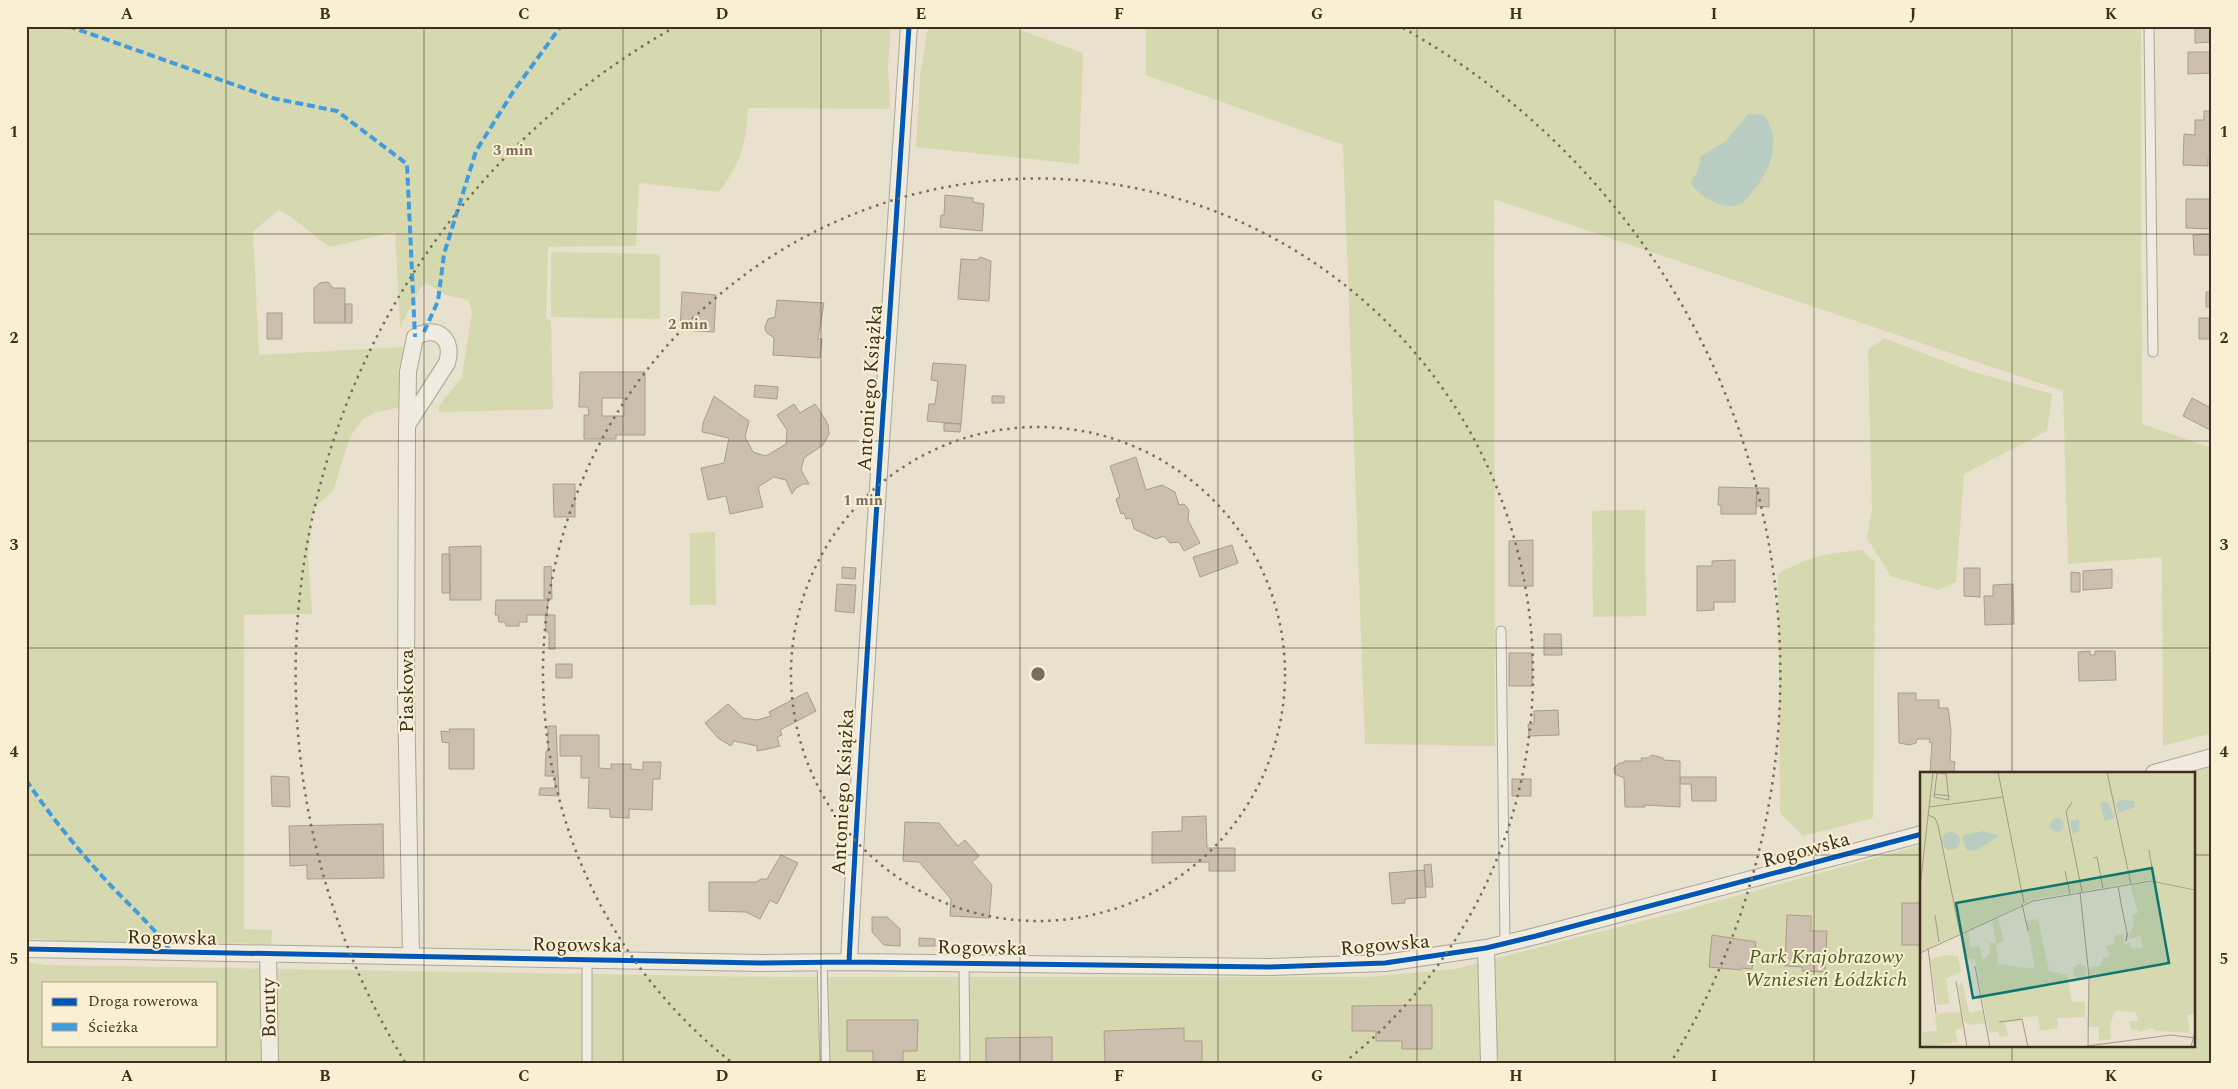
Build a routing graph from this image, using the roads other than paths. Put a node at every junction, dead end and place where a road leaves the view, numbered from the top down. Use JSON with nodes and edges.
{"nodes":[{"id":1,"x":909,"y":26,"type":"edge"},
{"id":2,"x":2149,"y":26,"type":"edge"},
{"id":3,"x":2153,"y":352,"type":"dead end"},
{"id":4,"x":407,"y":425,"type":"junction"},
{"id":5,"x":1501,"y":632,"type":"dead end"},
{"id":6,"x":2212,"y":758,"type":"edge"},
{"id":7,"x":2158,"y":772,"type":"edge"},
{"id":8,"x":1920,"y":835,"type":"edge"},
{"id":9,"x":1505,"y":944,"type":"junction"},
{"id":10,"x":1486,"y":948,"type":"junction"},
{"id":11,"x":26,"y":949,"type":"edge"},
{"id":12,"x":268,"y":954,"type":"junction"},
{"id":13,"x":411,"y":956,"type":"junction"},
{"id":14,"x":587,"y":960,"type":"junction"},
{"id":15,"x":822,"y":962,"type":"junction"},
{"id":16,"x":849,"y":962,"type":"junction"},
{"id":17,"x":964,"y":963,"type":"junction"},
{"id":18,"x":270,"y":1063,"type":"edge"},
{"id":19,"x":587,"y":1063,"type":"edge"},
{"id":20,"x":825,"y":1063,"type":"edge"},
{"id":21,"x":965,"y":1063,"type":"edge"},
{"id":22,"x":1489,"y":1063,"type":"edge"}],
"edges":[{"from":1,"to":16,"type":"street","name":"Antoniego Książka"},
{"from":2,"to":3,"type":"lane"},
{"from":4,"to":4,"type":"street","name":"Piaskowa"},
{"from":4,"to":13,"type":"street","name":"Piaskowa"},
{"from":5,"to":9,"type":"lane"},
{"from":6,"to":7,"type":"street"},
{"from":8,"to":9,"type":"street","name":"Rogowska"},
{"from":9,"to":10,"type":"street","name":"Rogowska"},
{"from":10,"to":17,"type":"street","name":"Rogowska"},
{"from":10,"to":22,"type":"street"},
{"from":11,"to":12,"type":"street","name":"Rogowska"},
{"from":12,"to":13,"type":"street","name":"Rogowska"},
{"from":12,"to":18,"type":"street","name":"Boruty"},
{"from":13,"to":14,"type":"street","name":"Rogowska"},
{"from":14,"to":15,"type":"street","name":"Rogowska"},
{"from":14,"to":19,"type":"lane"},
{"from":15,"to":16,"type":"street","name":"Rogowska"},
{"from":15,"to":20,"type":"lane"},
{"from":16,"to":17,"type":"street","name":"Rogowska"},
{"from":17,"to":21,"type":"lane"}]}
